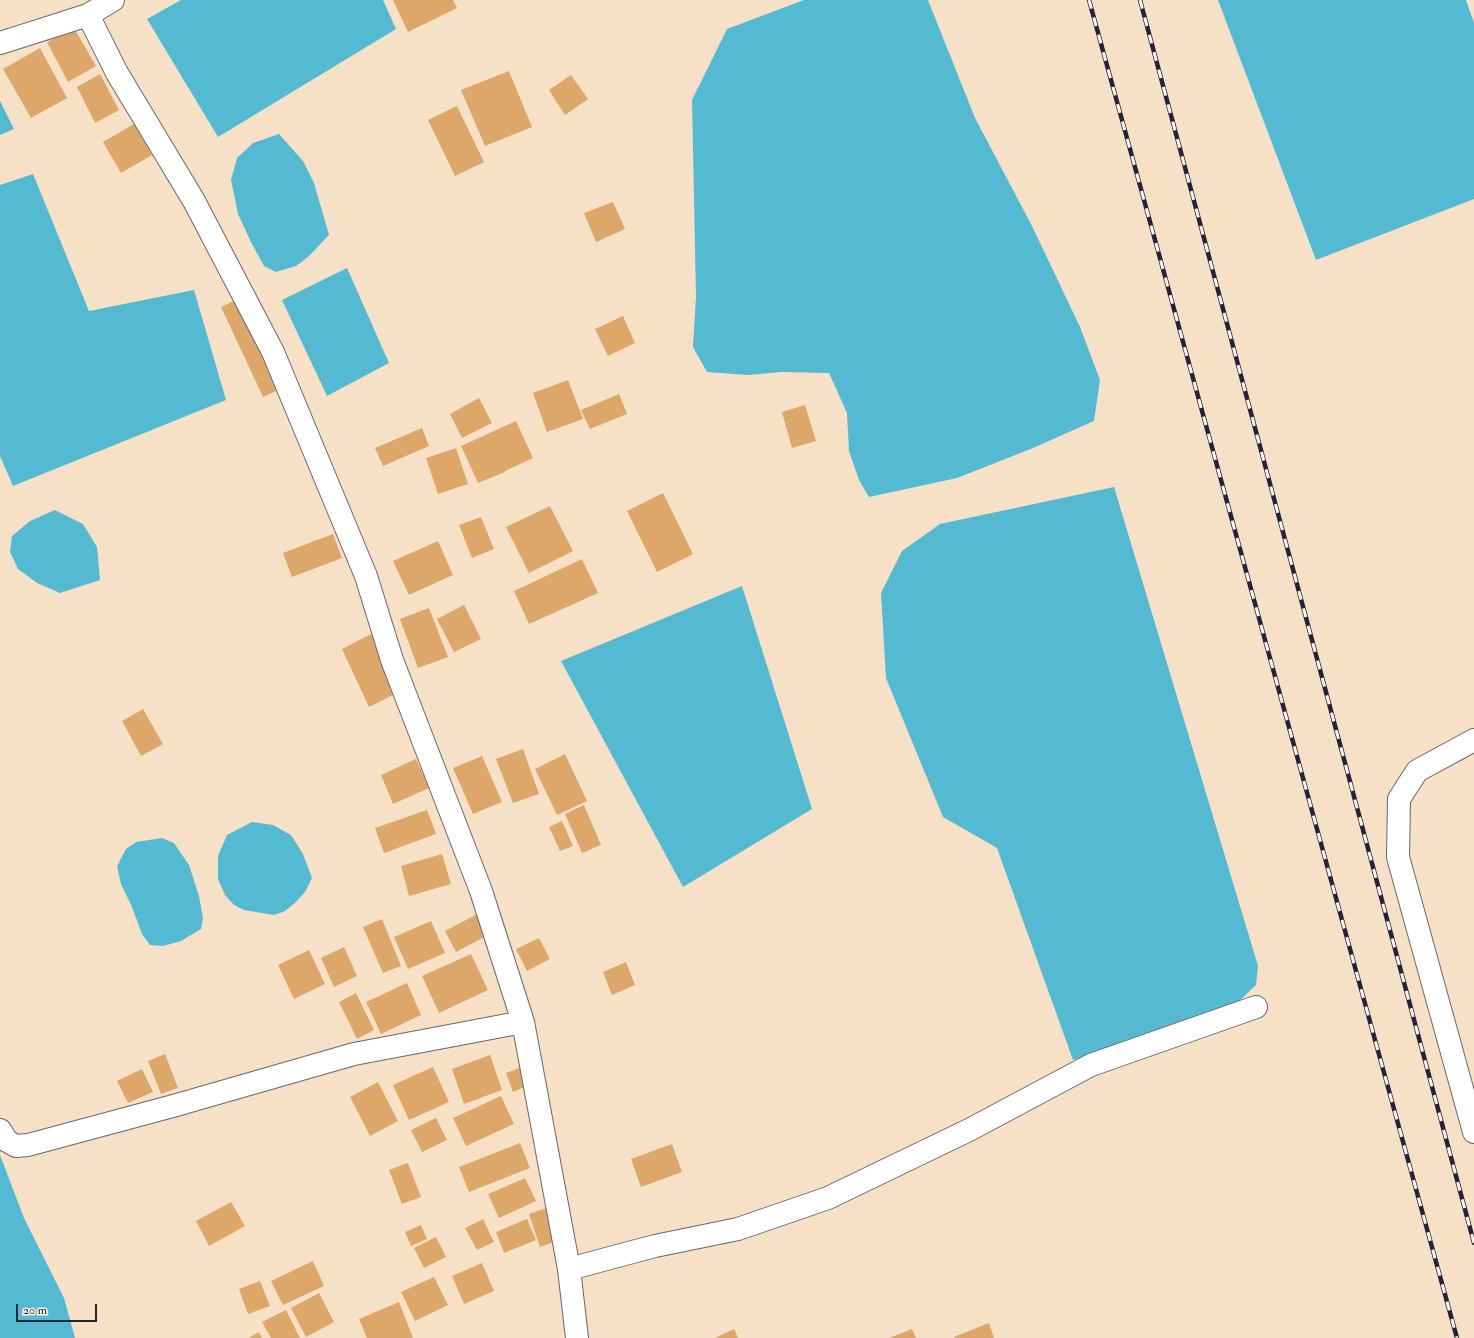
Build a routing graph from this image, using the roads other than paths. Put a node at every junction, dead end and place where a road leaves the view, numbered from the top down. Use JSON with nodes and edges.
{"nodes":[{"id":1,"x":113,"y":0,"type":"edge"},
{"id":2,"x":88,"y":15,"type":"junction"},
{"id":3,"x":0,"y":43,"type":"edge"},
{"id":4,"x":1474,"y":740,"type":"edge"},
{"id":5,"x":1256,"y":1007,"type":"dead end"},
{"id":6,"x":523,"y":1022,"type":"junction"},
{"id":7,"x":0,"y":1130,"type":"edge"},
{"id":8,"x":1474,"y":1132,"type":"edge"},
{"id":9,"x":569,"y":1269,"type":"junction"},
{"id":10,"x":577,"y":1338,"type":"edge"}],
"edges":[{"from":1,"to":2,"type":"street"},
{"from":2,"to":3,"type":"street"},
{"from":2,"to":6,"type":"street"},
{"from":4,"to":8,"type":"street"},
{"from":5,"to":9,"type":"street"},
{"from":6,"to":7,"type":"street"},
{"from":6,"to":9,"type":"street"},
{"from":9,"to":10,"type":"street"}]}
